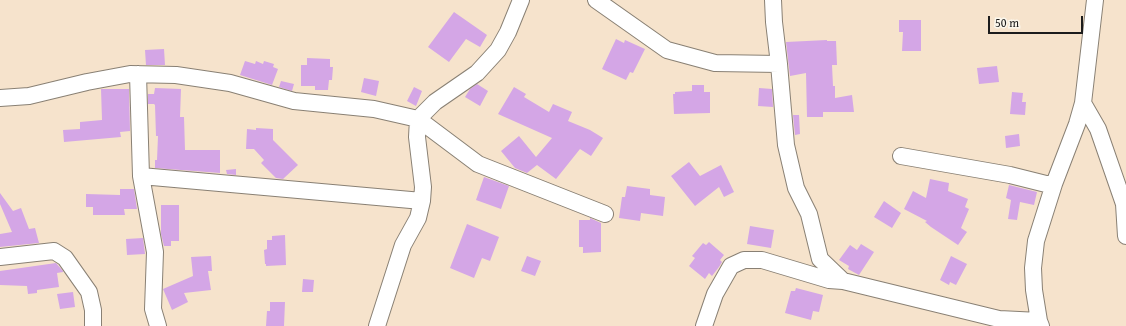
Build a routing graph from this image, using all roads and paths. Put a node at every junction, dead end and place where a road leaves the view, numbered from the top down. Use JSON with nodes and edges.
{"nodes":[{"id":1,"x":522,"y":0,"type":"edge"},
{"id":2,"x":596,"y":0,"type":"edge"},
{"id":3,"x":773,"y":0,"type":"edge"},
{"id":4,"x":1095,"y":0,"type":"edge"},
{"id":5,"x":779,"y":64,"type":"junction"},
{"id":6,"x":138,"y":74,"type":"junction"},
{"id":7,"x":0,"y":98,"type":"edge"},
{"id":8,"x":1083,"y":103,"type":"junction"},
{"id":9,"x":418,"y":119,"type":"junction"},
{"id":10,"x":901,"y":156,"type":"dead end"},
{"id":11,"x":141,"y":176,"type":"junction"},
{"id":12,"x":1054,"y":184,"type":"junction"},
{"id":13,"x":422,"y":201,"type":"junction"},
{"id":14,"x":605,"y":214,"type":"dead end"},
{"id":15,"x":1126,"y":236,"type":"edge"},
{"id":16,"x":0,"y":257,"type":"edge"},
{"id":17,"x":843,"y":281,"type":"junction"},
{"id":18,"x":1040,"y":324,"type":"edge"},
{"id":19,"x":93,"y":326,"type":"edge"},
{"id":20,"x":158,"y":326,"type":"edge"},
{"id":21,"x":377,"y":326,"type":"edge"},
{"id":22,"x":704,"y":326,"type":"edge"}],
"edges":[{"from":1,"to":9,"type":"street"},
{"from":2,"to":5,"type":"street"},
{"from":3,"to":5,"type":"street"},
{"from":4,"to":8,"type":"street"},
{"from":5,"to":17,"type":"street"},
{"from":6,"to":7,"type":"street"},
{"from":6,"to":9,"type":"street"},
{"from":6,"to":11,"type":"street"},
{"from":8,"to":12,"type":"street"},
{"from":8,"to":15,"type":"street"},
{"from":9,"to":13,"type":"street"},
{"from":9,"to":14,"type":"street"},
{"from":10,"to":12,"type":"street"},
{"from":11,"to":13,"type":"street"},
{"from":11,"to":20,"type":"street"},
{"from":12,"to":18,"type":"street"},
{"from":13,"to":21,"type":"street"},
{"from":16,"to":19,"type":"street"},
{"from":17,"to":18,"type":"street"},
{"from":17,"to":22,"type":"street"}]}
